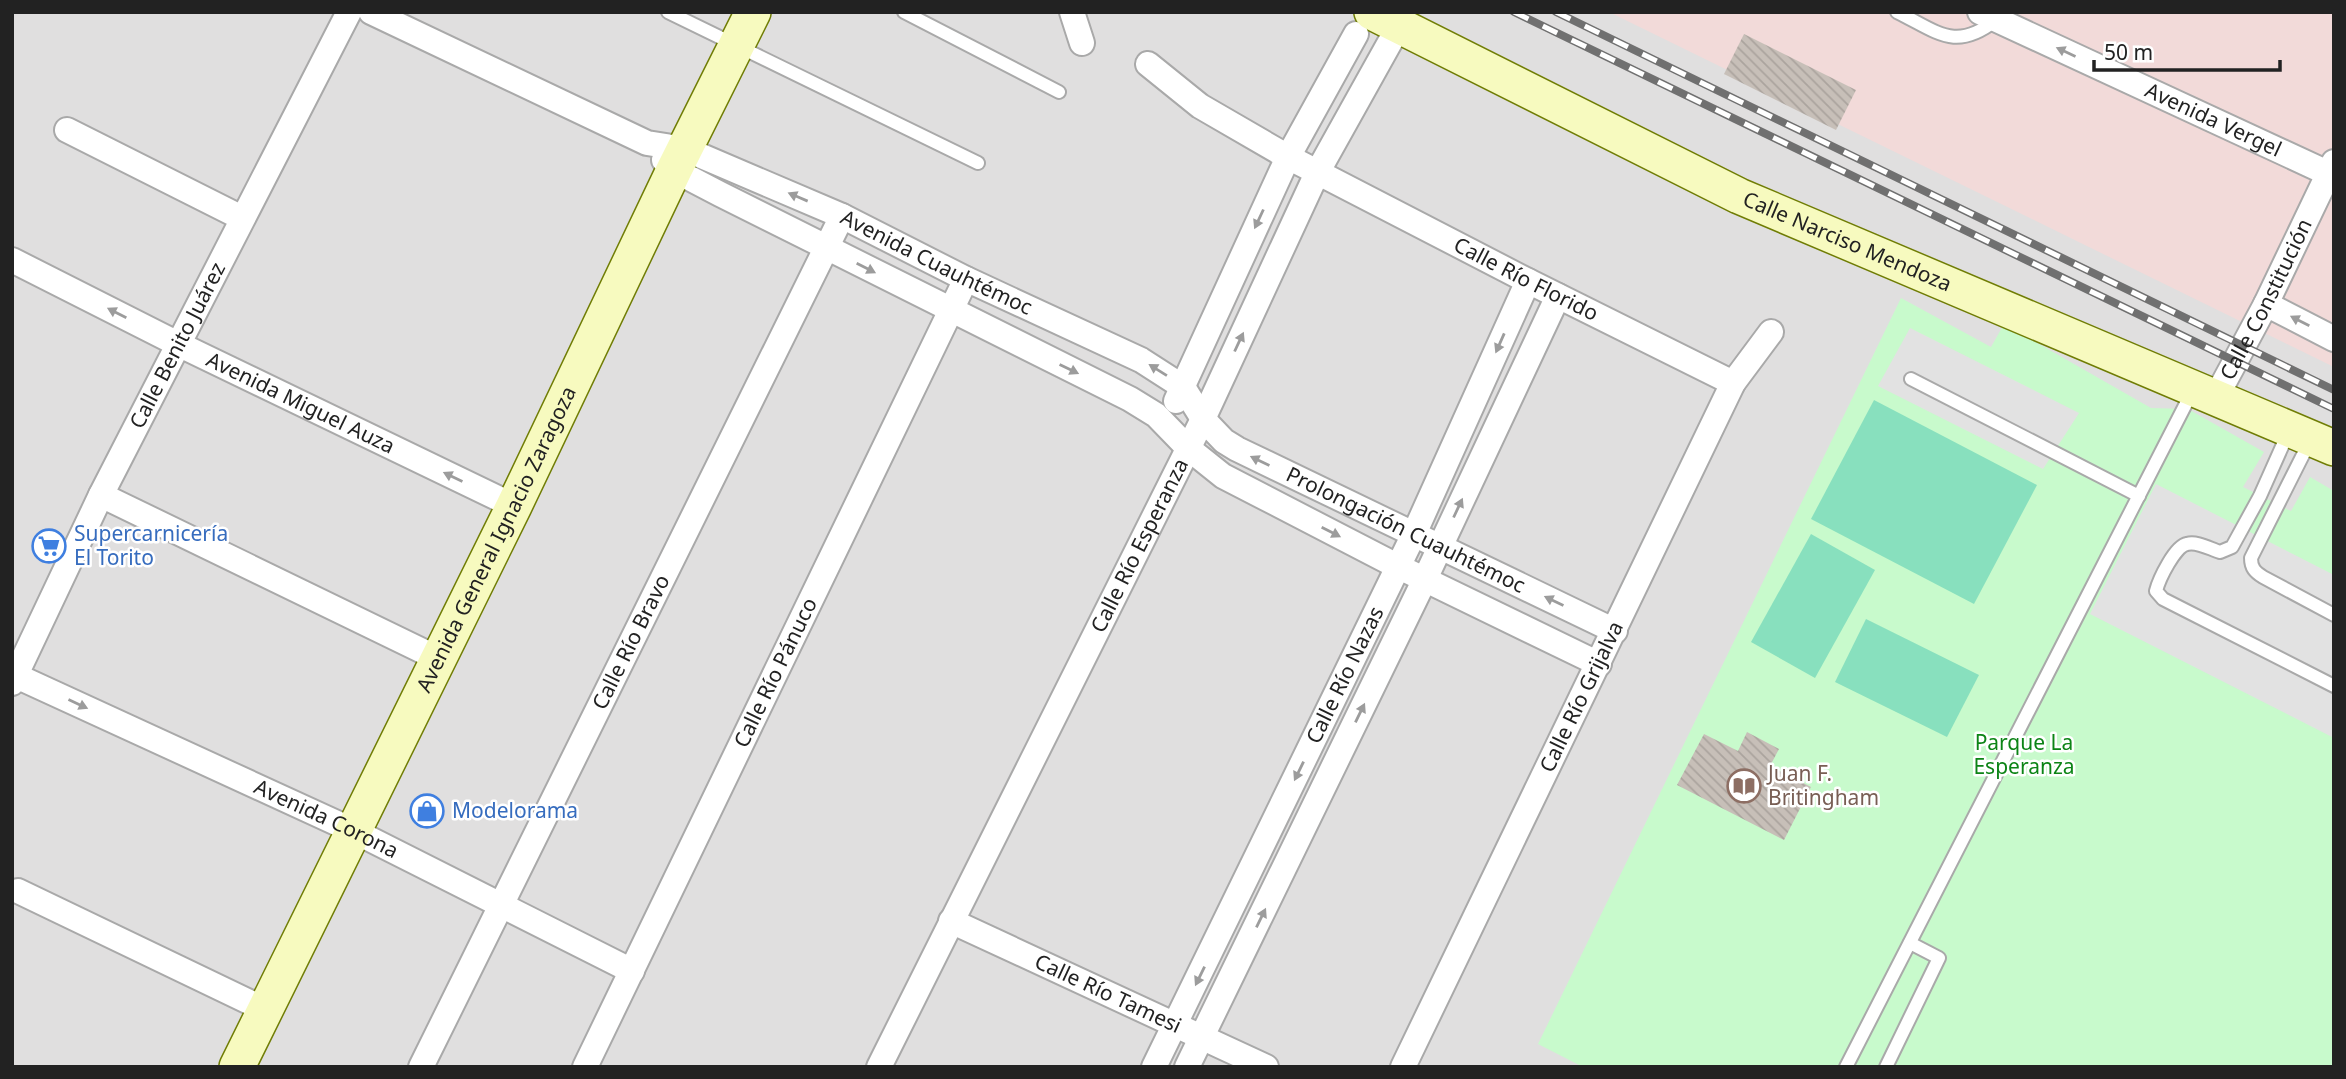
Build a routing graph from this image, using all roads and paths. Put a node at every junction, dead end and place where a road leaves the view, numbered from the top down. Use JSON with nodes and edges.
{"nodes":[{"id":1,"x":349,"y":12,"type":"edge"},
{"id":2,"x":371,"y":12,"type":"edge"},
{"id":3,"x":668,"y":12,"type":"edge"},
{"id":4,"x":753,"y":12,"type":"edge"},
{"id":5,"x":904,"y":12,"type":"edge"},
{"id":6,"x":1072,"y":12,"type":"edge"},
{"id":7,"x":1897,"y":12,"type":"edge"},
{"id":8,"x":1992,"y":15,"type":"edge"},
{"id":9,"x":1376,"y":24,"type":"edge"},
{"id":10,"x":1083,"y":43,"type":"dead end"},
{"id":11,"x":736,"y":45,"type":"junction"},
{"id":12,"x":1148,"y":64,"type":"dead end"},
{"id":13,"x":1059,"y":92,"type":"dead end"},
{"id":14,"x":67,"y":130,"type":"dead end"},
{"id":15,"x":1288,"y":157,"type":"junction"},
{"id":16,"x":680,"y":159,"type":"junction"},
{"id":17,"x":978,"y":163,"type":"dead end"},
{"id":18,"x":2332,"y":170,"type":"edge"},
{"id":19,"x":1317,"y":173,"type":"junction"},
{"id":20,"x":842,"y":216,"type":"junction"},
{"id":21,"x":242,"y":218,"type":"junction"},
{"id":22,"x":826,"y":248,"type":"junction"},
{"id":23,"x":12,"y":260,"type":"edge"},
{"id":24,"x":966,"y":279,"type":"junction"},
{"id":25,"x":1528,"y":281,"type":"junction"},
{"id":26,"x":1558,"y":296,"type":"junction"},
{"id":27,"x":2266,"y":304,"type":"junction"},
{"id":28,"x":950,"y":310,"type":"junction"},
{"id":29,"x":1771,"y":332,"type":"dead end"},
{"id":30,"x":2334,"y":338,"type":"edge"},
{"id":31,"x":178,"y":344,"type":"junction"},
{"id":32,"x":1911,"y":379,"type":"dead end"},
{"id":33,"x":1734,"y":383,"type":"junction"},
{"id":34,"x":1183,"y":387,"type":"junction"},
{"id":35,"x":2204,"y":394,"type":"junction"},
{"id":36,"x":1203,"y":419,"type":"junction"},
{"id":37,"x":1165,"y":424,"type":"junction"},
{"id":38,"x":2312,"y":438,"type":"edge"},
{"id":39,"x":1188,"y":448,"type":"junction"},
{"id":40,"x":101,"y":495,"type":"junction"},
{"id":41,"x":2139,"y":496,"type":"junction"},
{"id":42,"x":514,"y":506,"type":"junction"},
{"id":43,"x":1414,"y":534,"type":"junction"},
{"id":44,"x":1440,"y":546,"type":"junction"},
{"id":45,"x":1397,"y":566,"type":"junction"},
{"id":46,"x":1425,"y":579,"type":"junction"},
{"id":47,"x":2334,"y":615,"type":"edge"},
{"id":48,"x":1615,"y":631,"type":"junction"},
{"id":49,"x":439,"y":659,"type":"junction"},
{"id":50,"x":1599,"y":664,"type":"junction"},
{"id":51,"x":14,"y":677,"type":"edge"},
{"id":52,"x":2334,"y":686,"type":"edge"},
{"id":53,"x":354,"y":831,"type":"junction"},
{"id":54,"x":18,"y":891,"type":"dead end"},
{"id":55,"x":500,"y":905,"type":"junction"},
{"id":56,"x":951,"y":921,"type":"junction"},
{"id":57,"x":1910,"y":943,"type":"junction"},
{"id":58,"x":632,"y":971,"type":"junction"},
{"id":59,"x":266,"y":1010,"type":"junction"},
{"id":60,"x":1176,"y":1024,"type":"junction"},
{"id":61,"x":1202,"y":1037,"type":"junction"},
{"id":62,"x":237,"y":1067,"type":"edge"},
{"id":63,"x":421,"y":1067,"type":"edge"},
{"id":64,"x":585,"y":1067,"type":"edge"},
{"id":65,"x":879,"y":1067,"type":"edge"},
{"id":66,"x":1154,"y":1067,"type":"edge"},
{"id":67,"x":1187,"y":1067,"type":"edge"},
{"id":68,"x":1266,"y":1067,"type":"edge"},
{"id":69,"x":1403,"y":1067,"type":"edge"},
{"id":70,"x":1846,"y":1067,"type":"edge"},
{"id":71,"x":1886,"y":1067,"type":"edge"}],
"edges":[{"from":1,"to":21,"type":"street","name":"Calle Benito Juárez"},
{"from":2,"to":16,"type":"street","name":"Avenida Cuauhtémoc"},
{"from":3,"to":11,"type":"lane"},
{"from":4,"to":11,"type":"street","name":"Avenida General Ignacio Zaragoza"},
{"from":5,"to":13,"type":"lane"},
{"from":6,"to":10,"type":"street"},
{"from":7,"to":8,"type":"lane"},
{"from":18,"to":8,"type":"street","name":"Avenida Vergel","one_way":true},
{"from":9,"to":15,"type":"street"},
{"from":9,"to":19,"type":"street","name":"Calle Río Esperanza"},
{"from":9,"to":35,"type":"street","name":"Calle Narciso Mendoza"},
{"from":11,"to":16,"type":"street","name":"Avenida General Ignacio Zaragoza"},
{"from":11,"to":17,"type":"lane"},
{"from":12,"to":15,"type":"street","name":"Calle Río Florido"},
{"from":14,"to":21,"type":"street"},
{"from":15,"to":19,"type":"street","name":"Calle Río Florido"},
{"from":15,"to":34,"type":"street","one_way":true},
{"from":20,"to":16,"type":"street","name":"Avenida Cuauhtémoc","one_way":true},
{"from":16,"to":22,"type":"street","name":"Avenida Cuauhtémoc"},
{"from":16,"to":42,"type":"street","name":"Avenida General Ignacio Zaragoza"},
{"from":18,"to":27,"type":"street","name":"Calle Constitución"},
{"from":19,"to":25,"type":"street","name":"Calle Río Florido"},
{"from":36,"to":19,"type":"street","name":"Calle Río Esperanza","one_way":true},
{"from":20,"to":22,"type":"street","name":"Calle Río Bravo"},
{"from":20,"to":24,"type":"street","name":"Avenida Cuauhtémoc"},
{"from":21,"to":31,"type":"street","name":"Calle Benito Juárez"},
{"from":22,"to":28,"type":"street","name":"Avenida Cuauhtémoc","one_way":true},
{"from":22,"to":55,"type":"street","name":"Calle Río Bravo"},
{"from":31,"to":23,"type":"street","name":"Avenida Miguel Auza","one_way":true},
{"from":24,"to":28,"type":"street","name":"Calle Río Pánuco"},
{"from":34,"to":24,"type":"street","name":"Avenida Cuauhtémoc","one_way":true},
{"from":25,"to":26,"type":"street","name":"Calle Río Florido"},
{"from":25,"to":43,"type":"street","name":"Calle Río Nazas","one_way":true},
{"from":26,"to":33,"type":"street","name":"Calle Río Florido"},
{"from":44,"to":26,"type":"street","name":"Calle Río Nazas","one_way":true},
{"from":30,"to":27,"type":"street","one_way":true},
{"from":27,"to":35,"type":"street","name":"Calle Constitución"},
{"from":28,"to":37,"type":"street","name":"Avenida Cuauhtémoc","one_way":true},
{"from":28,"to":58,"type":"street","name":"Calle Río Pánuco"},
{"from":29,"to":33,"type":"street","name":"Calle Río Grijalva"},
{"from":31,"to":40,"type":"street","name":"Calle Benito Juárez"},
{"from":42,"to":31,"type":"street","name":"Avenida Miguel Auza","one_way":true},
{"from":32,"to":41,"type":"lane"},
{"from":33,"to":48,"type":"street","name":"Calle Río Grijalva"},
{"from":34,"to":36,"type":"street","name":"Avenida Cuauhtémoc"},
{"from":34,"to":37,"type":"street"},
{"from":35,"to":38,"type":"street","name":"Calle Narciso Mendoza"},
{"from":35,"to":41,"type":"lane"},
{"from":36,"to":39,"type":"street","name":"Calle Río Esperanza"},
{"from":43,"to":36,"type":"street","name":"Prolongación Cuauhtémoc","one_way":true},
{"from":37,"to":39,"type":"street","name":"Avenida Cuauhtémoc"},
{"from":38,"to":47,"type":"lane"},
{"from":38,"to":52,"type":"lane"},
{"from":39,"to":45,"type":"street","name":"Prolongación Cuauhtémoc","one_way":true},
{"from":39,"to":56,"type":"street","name":"Calle Río Esperanza"},
{"from":40,"to":49,"type":"street"},
{"from":40,"to":51,"type":"street","name":"Calle Benito Juárez"},
{"from":41,"to":57,"type":"lane"},
{"from":42,"to":49,"type":"street","name":"Avenida General Ignacio Zaragoza"},
{"from":43,"to":44,"type":"street","name":"Prolongación Cuauhtémoc"},
{"from":43,"to":45,"type":"street","name":"Calle Río Nazas"},
{"from":44,"to":46,"type":"street","name":"Calle Río Nazas"},
{"from":48,"to":44,"type":"street","name":"Prolongación Cuauhtémoc","one_way":true},
{"from":45,"to":46,"type":"street","name":"Prolongación Cuauhtémoc"},
{"from":45,"to":60,"type":"street","name":"Calle Río Nazas","one_way":true},
{"from":46,"to":50,"type":"street","name":"Prolongación Cuauhtémoc"},
{"from":61,"to":46,"type":"street","name":"Calle Río Nazas","one_way":true},
{"from":48,"to":50,"type":"street","name":"Calle Río Grijalva"},
{"from":49,"to":53,"type":"street","name":"Avenida General Ignacio Zaragoza"},
{"from":50,"to":69,"type":"street","name":"Calle Río Grijalva"},
{"from":51,"to":53,"type":"street","name":"Avenida Corona","one_way":true},
{"from":53,"to":55,"type":"street","name":"Avenida Corona"},
{"from":53,"to":59,"type":"street","name":"Avenida General Ignacio Zaragoza"},
{"from":54,"to":59,"type":"street"},
{"from":55,"to":58,"type":"street","name":"Avenida Corona"},
{"from":55,"to":63,"type":"street","name":"Calle Río Bravo"},
{"from":56,"to":60,"type":"street","name":"Calle Río Tamesi"},
{"from":56,"to":65,"type":"street","name":"Calle Río Esperanza"},
{"from":57,"to":70,"type":"lane"},
{"from":57,"to":71,"type":"lane"},
{"from":58,"to":64,"type":"street","name":"Calle Río Pánuco"},
{"from":59,"to":62,"type":"street","name":"Avenida General Ignacio Zaragoza"},
{"from":60,"to":61,"type":"street","name":"Calle Río Tamesi"},
{"from":60,"to":66,"type":"street","name":"Calle Río Nazas"},
{"from":61,"to":67,"type":"street","name":"Calle Río Nazas"},
{"from":61,"to":68,"type":"street","name":"Calle Río Tamesi"}]}
